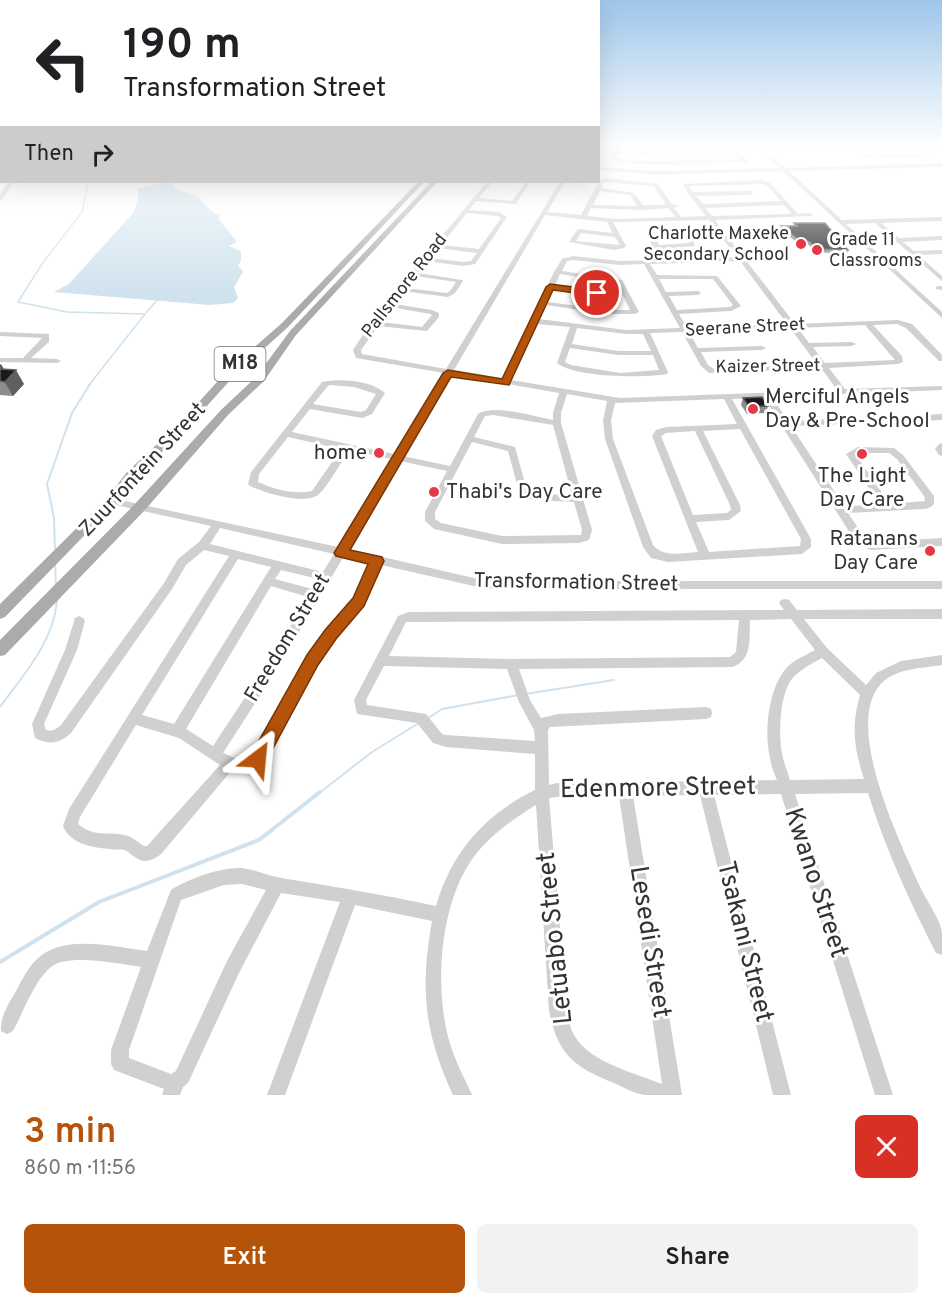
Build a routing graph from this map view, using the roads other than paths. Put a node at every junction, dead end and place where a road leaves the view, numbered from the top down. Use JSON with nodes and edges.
{"nodes":[{"id":1,"x":408,"y":196,"type":"edge"},
{"id":2,"x":421,"y":196,"type":"edge"},
{"id":3,"x":477,"y":196,"type":"edge"},
{"id":4,"x":518,"y":196,"type":"edge"},
{"id":5,"x":553,"y":196,"type":"edge"},
{"id":6,"x":594,"y":196,"type":"edge"},
{"id":7,"x":634,"y":196,"type":"edge"},
{"id":8,"x":664,"y":196,"type":"edge"},
{"id":9,"x":693,"y":196,"type":"edge"},
{"id":10,"x":779,"y":196,"type":"edge"},
{"id":11,"x":813,"y":196,"type":"edge"},
{"id":12,"x":791,"y":198,"type":"dead end"},
{"id":13,"x":474,"y":200,"type":"junction"},
{"id":14,"x":785,"y":203,"type":"junction"},
{"id":15,"x":588,"y":206,"type":"junction"},
{"id":16,"x":678,"y":206,"type":"dead end"},
{"id":17,"x":700,"y":206,"type":"junction"},
{"id":18,"x":800,"y":206,"type":"dead end"},
{"id":19,"x":670,"y":207,"type":"junction"},
{"id":20,"x":642,"y":208,"type":"junction"},
{"id":21,"x":466,"y":211,"type":"junction"},
{"id":22,"x":543,"y":213,"type":"junction"},
{"id":23,"x":810,"y":215,"type":"dead end"},
{"id":24,"x":797,"y":216,"type":"junction"},
{"id":25,"x":583,"y":218,"type":"junction"},
{"id":26,"x":709,"y":218,"type":"junction"},
{"id":27,"x":679,"y":219,"type":"junction"},
{"id":28,"x":942,"y":219,"type":"edge"},
{"id":29,"x":609,"y":220,"type":"junction"},
{"id":30,"x":876,"y":221,"type":"junction"},
{"id":31,"x":841,"y":222,"type":"junction"},
{"id":32,"x":719,"y":231,"type":"junction"},
{"id":33,"x":687,"y":232,"type":"junction"},
{"id":34,"x":915,"y":234,"type":"dead end"},
{"id":35,"x":616,"y":235,"type":"junction"},
{"id":36,"x":941,"y":236,"type":"edge"},
{"id":37,"x":921,"y":239,"type":"junction"},
{"id":38,"x":898,"y":241,"type":"junction"},
{"id":39,"x":886,"y":242,"type":"dead end"},
{"id":40,"x":436,"y":246,"type":"junction"},
{"id":41,"x":655,"y":247,"type":"junction"},
{"id":42,"x":480,"y":252,"type":"junction"},
{"id":43,"x":942,"y":252,"type":"edge"},
{"id":44,"x":899,"y":253,"type":"dead end"},
{"id":45,"x":912,"y":253,"type":"junction"},
{"id":46,"x":425,"y":259,"type":"junction"},
{"id":47,"x":740,"y":259,"type":"junction"},
{"id":48,"x":646,"y":262,"type":"junction"},
{"id":49,"x":664,"y":262,"type":"junction"},
{"id":50,"x":912,"y":264,"type":"dead end"},
{"id":51,"x":926,"y":265,"type":"junction"},
{"id":52,"x":942,"y":267,"type":"edge"},
{"id":53,"x":557,"y":272,"type":"junction"},
{"id":54,"x":413,"y":274,"type":"junction"},
{"id":55,"x":925,"y":276,"type":"dead end"},
{"id":56,"x":940,"y":277,"type":"edge"},
{"id":57,"x":654,"y":278,"type":"junction"},
{"id":58,"x":550,"y":287,"type":"junction"},
{"id":59,"x":402,"y":289,"type":"junction"},
{"id":60,"x":597,"y":293,"type":"dead end"},
{"id":61,"x":698,"y":293,"type":"dead end"},
{"id":62,"x":664,"y":294,"type":"junction"},
{"id":63,"x":543,"y":303,"type":"junction"},
{"id":64,"x":389,"y":305,"type":"junction"},
{"id":65,"x":674,"y":312,"type":"junction"},
{"id":66,"x":942,"y":316,"type":"edge"},
{"id":67,"x":534,"y":321,"type":"junction"},
{"id":68,"x":375,"y":323,"type":"junction"},
{"id":69,"x":867,"y":323,"type":"junction"},
{"id":70,"x":574,"y":326,"type":"junction"},
{"id":71,"x":791,"y":326,"type":"junction"},
{"id":72,"x":685,"y":330,"type":"junction"},
{"id":73,"x":646,"y":332,"type":"junction"},
{"id":74,"x":0,"y":334,"type":"edge"},
{"id":75,"x":852,"y":344,"type":"dead end"},
{"id":76,"x":566,"y":345,"type":"junction"},
{"id":77,"x":807,"y":345,"type":"junction"},
{"id":78,"x":762,"y":348,"type":"dead end"},
{"id":79,"x":696,"y":350,"type":"junction"},
{"id":80,"x":656,"y":353,"type":"junction"},
{"id":81,"x":942,"y":359,"type":"edge"},
{"id":82,"x":0,"y":360,"type":"edge"},
{"id":83,"x":25,"y":360,"type":"junction"},
{"id":84,"x":57,"y":361,"type":"dead end"},
{"id":85,"x":823,"y":367,"type":"junction"},
{"id":86,"x":448,"y":373,"type":"junction"},
{"id":87,"x":505,"y":383,"type":"junction"},
{"id":88,"x":942,"y":388,"type":"edge"},
{"id":89,"x":563,"y":392,"type":"junction"},
{"id":90,"x":843,"y":392,"type":"junction"},
{"id":91,"x":767,"y":396,"type":"junction"},
{"id":92,"x":727,"y":398,"type":"junction"},
{"id":93,"x":611,"y":400,"type":"junction"},
{"id":94,"x":308,"y":406,"type":"junction"},
{"id":95,"x":942,"y":417,"type":"edge"},
{"id":96,"x":557,"y":423,"type":"junction"},
{"id":97,"x":785,"y":424,"type":"junction"},
{"id":98,"x":742,"y":426,"type":"junction"},
{"id":99,"x":698,"y":429,"type":"junction"},
{"id":100,"x":286,"y":434,"type":"junction"},
{"id":101,"x":468,"y":438,"type":"junction"},
{"id":102,"x":347,"y":447,"type":"junction"},
{"id":103,"x":397,"y":457,"type":"junction"},
{"id":104,"x":452,"y":469,"type":"junction"},
{"id":105,"x":578,"y":499,"type":"junction"},
{"id":106,"x":111,"y":501,"type":"junction"},
{"id":107,"x":888,"y":507,"type":"junction"},
{"id":108,"x":139,"y":508,"type":"junction"},
{"id":109,"x":840,"y":510,"type":"junction"},
{"id":110,"x":689,"y":519,"type":"junction"},
{"id":111,"x":218,"y":524,"type":"junction"},
{"id":112,"x":942,"y":542,"type":"edge"},
{"id":113,"x":203,"y":544,"type":"junction"},
{"id":114,"x":341,"y":553,"type":"junction"},
{"id":115,"x":235,"y":555,"type":"junction"},
{"id":116,"x":705,"y":556,"type":"junction"},
{"id":117,"x":377,"y":561,"type":"junction"},
{"id":118,"x":278,"y":566,"type":"junction"},
{"id":119,"x":325,"y":577,"type":"junction"},
{"id":120,"x":269,"y":581,"type":"junction"},
{"id":121,"x":942,"y":585,"type":"edge"},
{"id":122,"x":314,"y":594,"type":"junction"},
{"id":123,"x":785,"y":603,"type":"dead end"},
{"id":124,"x":0,"y":613,"type":"edge"},
{"id":125,"x":942,"y":614,"type":"edge"},
{"id":126,"x":745,"y":616,"type":"junction"},
{"id":127,"x":794,"y":616,"type":"junction"},
{"id":128,"x":79,"y":621,"type":"dead end"},
{"id":129,"x":0,"y":650,"type":"edge"},
{"id":130,"x":823,"y":652,"type":"junction"},
{"id":131,"x":942,"y":660,"type":"edge"},
{"id":132,"x":380,"y":661,"type":"junction"},
{"id":133,"x":511,"y":664,"type":"junction"},
{"id":134,"x":867,"y":694,"type":"junction"},
{"id":135,"x":706,"y":713,"type":"dead end"},
{"id":136,"x":134,"y":719,"type":"junction"},
{"id":137,"x":541,"y":729,"type":"junction"},
{"id":138,"x":177,"y":732,"type":"junction"},
{"id":139,"x":540,"y":748,"type":"junction"},
{"id":140,"x":215,"y":754,"type":"junction"},
{"id":141,"x":230,"y":763,"type":"junction"},
{"id":142,"x":872,"y":786,"type":"junction"},
{"id":143,"x":784,"y":787,"type":"junction"},
{"id":144,"x":705,"y":788,"type":"junction"},
{"id":145,"x":625,"y":789,"type":"junction"},
{"id":146,"x":542,"y":793,"type":"junction"},
{"id":147,"x":277,"y":885,"type":"junction"},
{"id":148,"x":350,"y":896,"type":"junction"},
{"id":149,"x":442,"y":915,"type":"junction"},
{"id":150,"x":942,"y":947,"type":"edge"},
{"id":151,"x":150,"y":960,"type":"junction"},
{"id":152,"x":7,"y":1025,"type":"dead end"},
{"id":153,"x":173,"y":1089,"type":"edge"},
{"id":154,"x":276,"y":1095,"type":"edge"},
{"id":155,"x":463,"y":1095,"type":"edge"},
{"id":156,"x":666,"y":1095,"type":"edge"},
{"id":157,"x":674,"y":1095,"type":"edge"},
{"id":158,"x":782,"y":1095,"type":"edge"},
{"id":159,"x":884,"y":1095,"type":"edge"}],
"edges":[{"from":1,"to":106,"type":"main road","name":"Zuurfontein Street","number":"M18"},
{"from":2,"to":108,"type":"main road","name":"Zuurfontein Street","number":"M18"},
{"from":3,"to":13,"type":"street","name":"Pallsmore Road"},
{"from":4,"to":13,"type":"street"},
{"from":5,"to":22,"type":"street","name":"Freedom Street"},
{"from":6,"to":15,"type":"street"},
{"from":7,"to":20,"type":"street"},
{"from":8,"to":19,"type":"street"},
{"from":9,"to":17,"type":"street"},
{"from":10,"to":14,"type":"street"},
{"from":11,"to":31,"type":"street"},
{"from":12,"to":14,"type":"street"},
{"from":13,"to":21,"type":"street","name":"Pallsmore Road"},
{"from":14,"to":17,"type":"street"},
{"from":14,"to":18,"type":"street"},
{"from":14,"to":24,"type":"street"},
{"from":15,"to":20,"type":"street"},
{"from":15,"to":25,"type":"street"},
{"from":16,"to":19,"type":"street"},
{"from":17,"to":26,"type":"street"},
{"from":19,"to":20,"type":"street"},
{"from":19,"to":27,"type":"street"},
{"from":21,"to":40,"type":"street","name":"Pallsmore Road"},
{"from":21,"to":42,"type":"street"},
{"from":22,"to":25,"type":"street"},
{"from":22,"to":86,"type":"street","name":"Freedom Street"},
{"from":23,"to":24,"type":"street"},
{"from":24,"to":26,"type":"street"},
{"from":25,"to":29,"type":"street"},
{"from":26,"to":27,"type":"street"},
{"from":26,"to":32,"type":"street"},
{"from":27,"to":29,"type":"street"},
{"from":28,"to":30,"type":"street"},
{"from":29,"to":35,"type":"street"},
{"from":30,"to":31,"type":"street"},
{"from":30,"to":38,"type":"street"},
{"from":31,"to":66,"type":"street"},
{"from":32,"to":33,"type":"street"},
{"from":32,"to":47,"type":"street"},
{"from":33,"to":41,"type":"street"},
{"from":33,"to":41,"type":"street"},
{"from":34,"to":37,"type":"street"},
{"from":35,"to":35,"type":"street"},
{"from":36,"to":37,"type":"street"},
{"from":37,"to":38,"type":"street"},
{"from":38,"to":39,"type":"street"},
{"from":38,"to":45,"type":"street"},
{"from":40,"to":42,"type":"street"},
{"from":40,"to":46,"type":"street","name":"Pallsmore Road"},
{"from":41,"to":49,"type":"street"},
{"from":42,"to":46,"type":"street"},
{"from":43,"to":45,"type":"street"},
{"from":44,"to":45,"type":"street"},
{"from":45,"to":51,"type":"street"},
{"from":46,"to":54,"type":"street","name":"Pallsmore Road"},
{"from":47,"to":49,"type":"street"},
{"from":47,"to":71,"type":"street"},
{"from":48,"to":49,"type":"street"},
{"from":48,"to":53,"type":"street"},
{"from":48,"to":57,"type":"street","name":"Kaizer Street"},
{"from":50,"to":51,"type":"street"},
{"from":51,"to":52,"type":"street"},
{"from":51,"to":56,"type":"street"},
{"from":53,"to":58,"type":"street"},
{"from":53,"to":63,"type":"street"},
{"from":54,"to":59,"type":"street","name":"Pallsmore Road"},
{"from":54,"to":59,"type":"street"},
{"from":55,"to":56,"type":"street"},
{"from":57,"to":62,"type":"street","name":"Kaizer Street"},
{"from":57,"to":65,"type":"street"},
{"from":58,"to":60,"type":"street"},
{"from":58,"to":63,"type":"street"},
{"from":59,"to":64,"type":"street","name":"Pallsmore Road"},
{"from":61,"to":62,"type":"street"},
{"from":62,"to":65,"type":"street","name":"Kaizer Street"},
{"from":63,"to":67,"type":"street"},
{"from":64,"to":68,"type":"street","name":"Pallsmore Road"},
{"from":64,"to":68,"type":"street"},
{"from":65,"to":72,"type":"street","name":"Kaizer Street"},
{"from":67,"to":70,"type":"street","name":"Seerane Street"},
{"from":67,"to":87,"type":"street"},
{"from":68,"to":86,"type":"street","name":"Pallsmore Road"},
{"from":69,"to":71,"type":"street","name":"Seerane Street"},
{"from":69,"to":81,"type":"street","name":"Seerane Street"},
{"from":69,"to":85,"type":"street","name":"Kaizer Street"},
{"from":70,"to":73,"type":"street","name":"Seerane Street"},
{"from":70,"to":76,"type":"street"},
{"from":71,"to":72,"type":"street","name":"Seerane Street"},
{"from":71,"to":77,"type":"street"},
{"from":72,"to":73,"type":"street","name":"Seerane Street"},
{"from":72,"to":79,"type":"street","name":"Kaizer Street"},
{"from":73,"to":80,"type":"street"},
{"from":74,"to":83,"type":"street"},
{"from":75,"to":77,"type":"street"},
{"from":76,"to":80,"type":"street"},
{"from":76,"to":80,"type":"street"},
{"from":77,"to":85,"type":"street"},
{"from":78,"to":79,"type":"street"},
{"from":79,"to":85,"type":"street","name":"Kaizer Street"},
{"from":82,"to":83,"type":"street"},
{"from":83,"to":84,"type":"street"},
{"from":85,"to":90,"type":"street"},
{"from":86,"to":87,"type":"street","name":"Pallsmore Road"},
{"from":86,"to":103,"type":"street","name":"Freedom Street"},
{"from":87,"to":89,"type":"street","name":"Pallsmore Road"},
{"from":88,"to":90,"type":"street","name":"Pallsmore Road"},
{"from":89,"to":93,"type":"street","name":"Pallsmore Road"},
{"from":89,"to":96,"type":"street"},
{"from":90,"to":91,"type":"street","name":"Pallsmore Road"},
{"from":91,"to":92,"type":"street","name":"Pallsmore Road"},
{"from":91,"to":97,"type":"street"},
{"from":92,"to":93,"type":"street","name":"Pallsmore Road"},
{"from":92,"to":98,"type":"street"},
{"from":93,"to":116,"type":"street"},
{"from":94,"to":94,"type":"street"},
{"from":94,"to":100,"type":"street"},
{"from":95,"to":97,"type":"street"},
{"from":96,"to":101,"type":"street"},
{"from":96,"to":105,"type":"street"},
{"from":97,"to":109,"type":"street"},
{"from":98,"to":99,"type":"street"},
{"from":98,"to":116,"type":"street"},
{"from":99,"to":110,"type":"street"},
{"from":99,"to":110,"type":"street"},
{"from":100,"to":102,"type":"street"},
{"from":100,"to":102,"type":"street"},
{"from":101,"to":104,"type":"street"},
{"from":101,"to":105,"type":"street"},
{"from":102,"to":103,"type":"street"},
{"from":103,"to":104,"type":"street"},
{"from":103,"to":114,"type":"street","name":"Freedom Street"},
{"from":104,"to":105,"type":"street"},
{"from":106,"to":108,"type":"street","name":"Transformation Street"},
{"from":106,"to":124,"type":"main road","name":"Zuurfontein Street","number":"M18"},
{"from":107,"to":107,"type":"street"},
{"from":107,"to":109,"type":"street"},
{"from":108,"to":111,"type":"street","name":"Transformation Street"},
{"from":108,"to":129,"type":"main road","name":"Zuurfontein Street","number":"M18"},
{"from":109,"to":112,"type":"street"},
{"from":110,"to":116,"type":"street"},
{"from":111,"to":113,"type":"street"},
{"from":111,"to":114,"type":"street","name":"Transformation Street"},
{"from":113,"to":115,"type":"street"},
{"from":113,"to":128,"type":"street"},
{"from":114,"to":117,"type":"street","name":"Transformation Street"},
{"from":114,"to":119,"type":"street","name":"Freedom Street"},
{"from":115,"to":118,"type":"street"},
{"from":115,"to":136,"type":"street"},
{"from":117,"to":121,"type":"street","name":"Transformation Street"},
{"from":117,"to":141,"type":"street"},
{"from":118,"to":119,"type":"street"},
{"from":118,"to":120,"type":"street"},
{"from":119,"to":122,"type":"street","name":"Freedom Street"},
{"from":120,"to":122,"type":"street"},
{"from":120,"to":138,"type":"street"},
{"from":122,"to":140,"type":"street","name":"Freedom Street"},
{"from":123,"to":127,"type":"street"},
{"from":125,"to":127,"type":"street"},
{"from":126,"to":127,"type":"street"},
{"from":126,"to":132,"type":"street"},
{"from":126,"to":133,"type":"street"},
{"from":127,"to":130,"type":"street"},
{"from":130,"to":134,"type":"street"},
{"from":130,"to":143,"type":"street","name":"Kwano Street"},
{"from":131,"to":134,"type":"street"},
{"from":132,"to":133,"type":"street"},
{"from":132,"to":139,"type":"street"},
{"from":133,"to":137,"type":"street"},
{"from":134,"to":142,"type":"street"},
{"from":135,"to":137,"type":"street"},
{"from":136,"to":138,"type":"street"},
{"from":136,"to":141,"type":"street"},
{"from":137,"to":139,"type":"street","name":"Letuabo Street"},
{"from":138,"to":140,"type":"street"},
{"from":139,"to":146,"type":"street","name":"Letuabo Street"},
{"from":140,"to":141,"type":"street"},
{"from":142,"to":143,"type":"street","name":"Edenmore Street"},
{"from":142,"to":150,"type":"street"},
{"from":143,"to":144,"type":"street","name":"Edenmore Street"},
{"from":143,"to":159,"type":"street","name":"Kwano Street"},
{"from":144,"to":145,"type":"street","name":"Edenmore Street"},
{"from":144,"to":158,"type":"street","name":"Tsakani Street"},
{"from":145,"to":146,"type":"street","name":"Edenmore Street"},
{"from":145,"to":157,"type":"street","name":"Lesedi Street"},
{"from":146,"to":149,"type":"street","name":"Edenmore Street"},
{"from":146,"to":156,"type":"street","name":"Letuabo Street"},
{"from":147,"to":148,"type":"street"},
{"from":147,"to":151,"type":"street"},
{"from":147,"to":153,"type":"street"},
{"from":148,"to":149,"type":"street"},
{"from":148,"to":154,"type":"street"},
{"from":149,"to":155,"type":"street","name":"Edenmore Street"},
{"from":151,"to":152,"type":"street"},
{"from":151,"to":153,"type":"street"}]}
